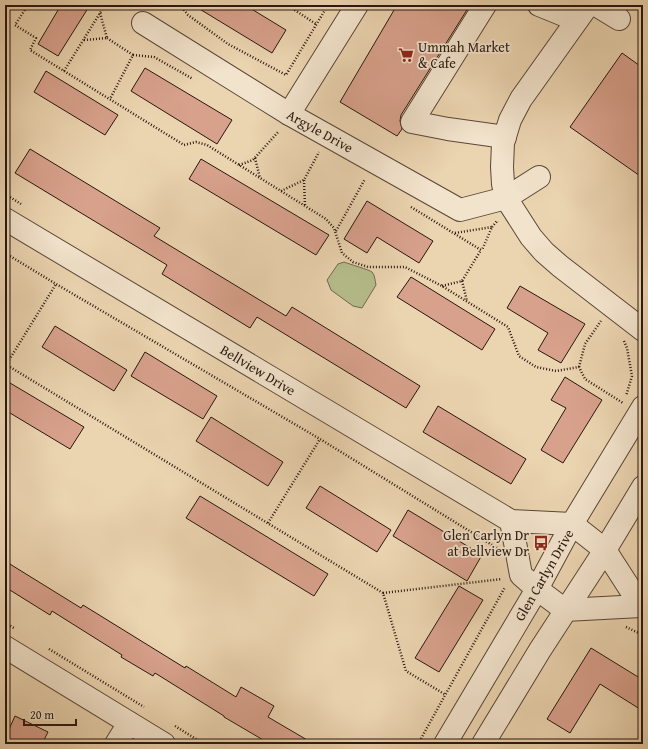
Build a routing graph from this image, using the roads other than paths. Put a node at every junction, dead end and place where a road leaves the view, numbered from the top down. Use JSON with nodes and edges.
{"nodes":[{"id":1,"x":357,"y":5,"type":"edge"},
{"id":2,"x":485,"y":5,"type":"edge"},
{"id":3,"x":539,"y":5,"type":"edge"},
{"id":4,"x":596,"y":5,"type":"edge"},
{"id":5,"x":582,"y":13,"type":"edge"},
{"id":6,"x":619,"y":19,"type":"dead end"},
{"id":7,"x":143,"y":23,"type":"dead end"},
{"id":8,"x":281,"y":121,"type":"junction"},
{"id":9,"x":505,"y":137,"type":"junction"},
{"id":10,"x":539,"y":177,"type":"dead end"},
{"id":11,"x":506,"y":198,"type":"junction"},
{"id":12,"x":5,"y":220,"type":"edge"},
{"id":13,"x":643,"y":330,"type":"edge"},
{"id":14,"x":643,"y":406,"type":"edge"},
{"id":15,"x":643,"y":486,"type":"edge"},
{"id":16,"x":511,"y":521,"type":"junction"},
{"id":17,"x":572,"y":524,"type":"junction"},
{"id":18,"x":604,"y":550,"type":"junction"},
{"id":19,"x":536,"y":589,"type":"junction"},
{"id":20,"x":642,"y":607,"type":"edge"},
{"id":21,"x":565,"y":610,"type":"junction"},
{"id":22,"x":5,"y":647,"type":"edge"},
{"id":23,"x":129,"y":723,"type":"junction"},
{"id":24,"x":116,"y":744,"type":"edge"},
{"id":25,"x":164,"y":744,"type":"edge"},
{"id":26,"x":445,"y":744,"type":"edge"},
{"id":27,"x":482,"y":744,"type":"edge"}],
"edges":[{"from":1,"to":8,"type":"street"},
{"from":2,"to":9,"type":"street"},
{"from":3,"to":5,"type":"street"},
{"from":4,"to":6,"type":"street"},
{"from":5,"to":9,"type":"street"},
{"from":7,"to":8,"type":"street","name":"Argyle Drive"},
{"from":8,"to":11,"type":"street","name":"Argyle Drive"},
{"from":9,"to":11,"type":"street"},
{"from":10,"to":11,"type":"street","name":"Argyle Drive"},
{"from":11,"to":13,"type":"street"},
{"from":12,"to":16,"type":"street","name":"Bellview Drive"},
{"from":14,"to":17,"type":"street","name":"Glen Carlyn Drive"},
{"from":15,"to":18,"type":"street"},
{"from":16,"to":17,"type":"street","name":"Bellview Drive"},
{"from":16,"to":19,"type":"street"},
{"from":17,"to":18,"type":"street"},
{"from":17,"to":19,"type":"street","name":"Glen Carlyn Drive"},
{"from":18,"to":20,"type":"street"},
{"from":18,"to":21,"type":"street"},
{"from":19,"to":21,"type":"street"},
{"from":19,"to":26,"type":"street","name":"Glen Carlyn Drive"},
{"from":20,"to":21,"type":"street"},
{"from":21,"to":27,"type":"street"},
{"from":22,"to":23,"type":"street"},
{"from":23,"to":24,"type":"street"},
{"from":23,"to":25,"type":"street"}]}
